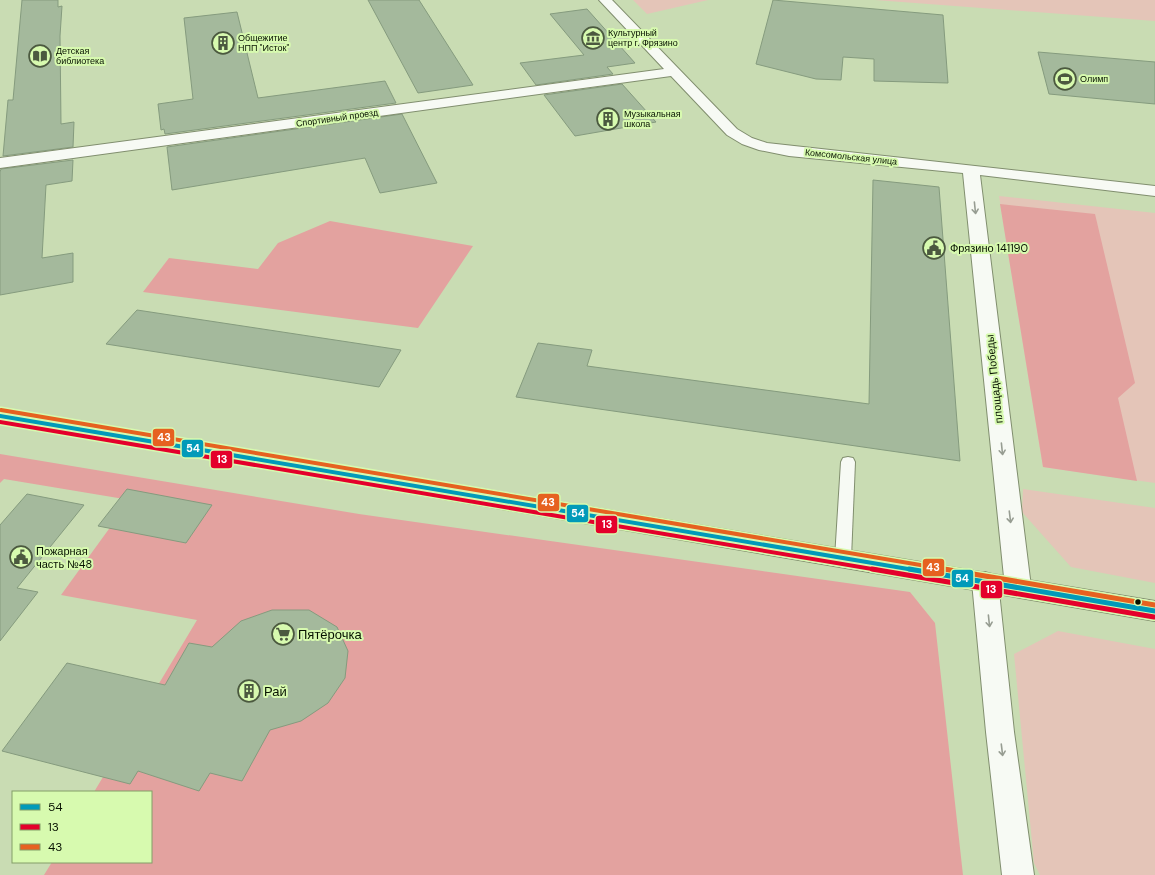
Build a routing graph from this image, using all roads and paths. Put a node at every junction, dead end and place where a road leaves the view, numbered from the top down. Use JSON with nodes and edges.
{"nodes":[{"id":1,"x":604,"y":0,"type":"edge"},
{"id":2,"x":674,"y":72,"type":"junction"},
{"id":3,"x":0,"y":163,"type":"edge"},
{"id":4,"x":971,"y":170,"type":"junction"},
{"id":5,"x":1155,"y":191,"type":"edge"},
{"id":6,"x":0,"y":416,"type":"edge"},
{"id":7,"x":848,"y":462,"type":"dead end"},
{"id":8,"x":843,"y":558,"type":"junction"},
{"id":9,"x":985,"y":582,"type":"junction"},
{"id":10,"x":1018,"y":587,"type":"junction"},
{"id":11,"x":1155,"y":611,"type":"edge"},
{"id":12,"x":1018,"y":875,"type":"edge"}],
"edges":[{"from":1,"to":2,"type":"street","name":"Комсомольская улица"},
{"from":2,"to":3,"type":"street","name":"Спортивный проезд"},
{"from":2,"to":4,"type":"street","name":"Комсомольская улица"},
{"from":4,"to":5,"type":"street","name":"Комсомольская улица"},
{"from":4,"to":10,"type":"street","name":"площадь Победы","one_way":true},
{"from":6,"to":8,"type":"street"},
{"from":7,"to":8,"type":"lane"},
{"from":8,"to":9,"type":"street"},
{"from":9,"to":10,"type":"street"},
{"from":9,"to":12,"type":"street","one_way":true},
{"from":10,"to":11,"type":"street"}]}
